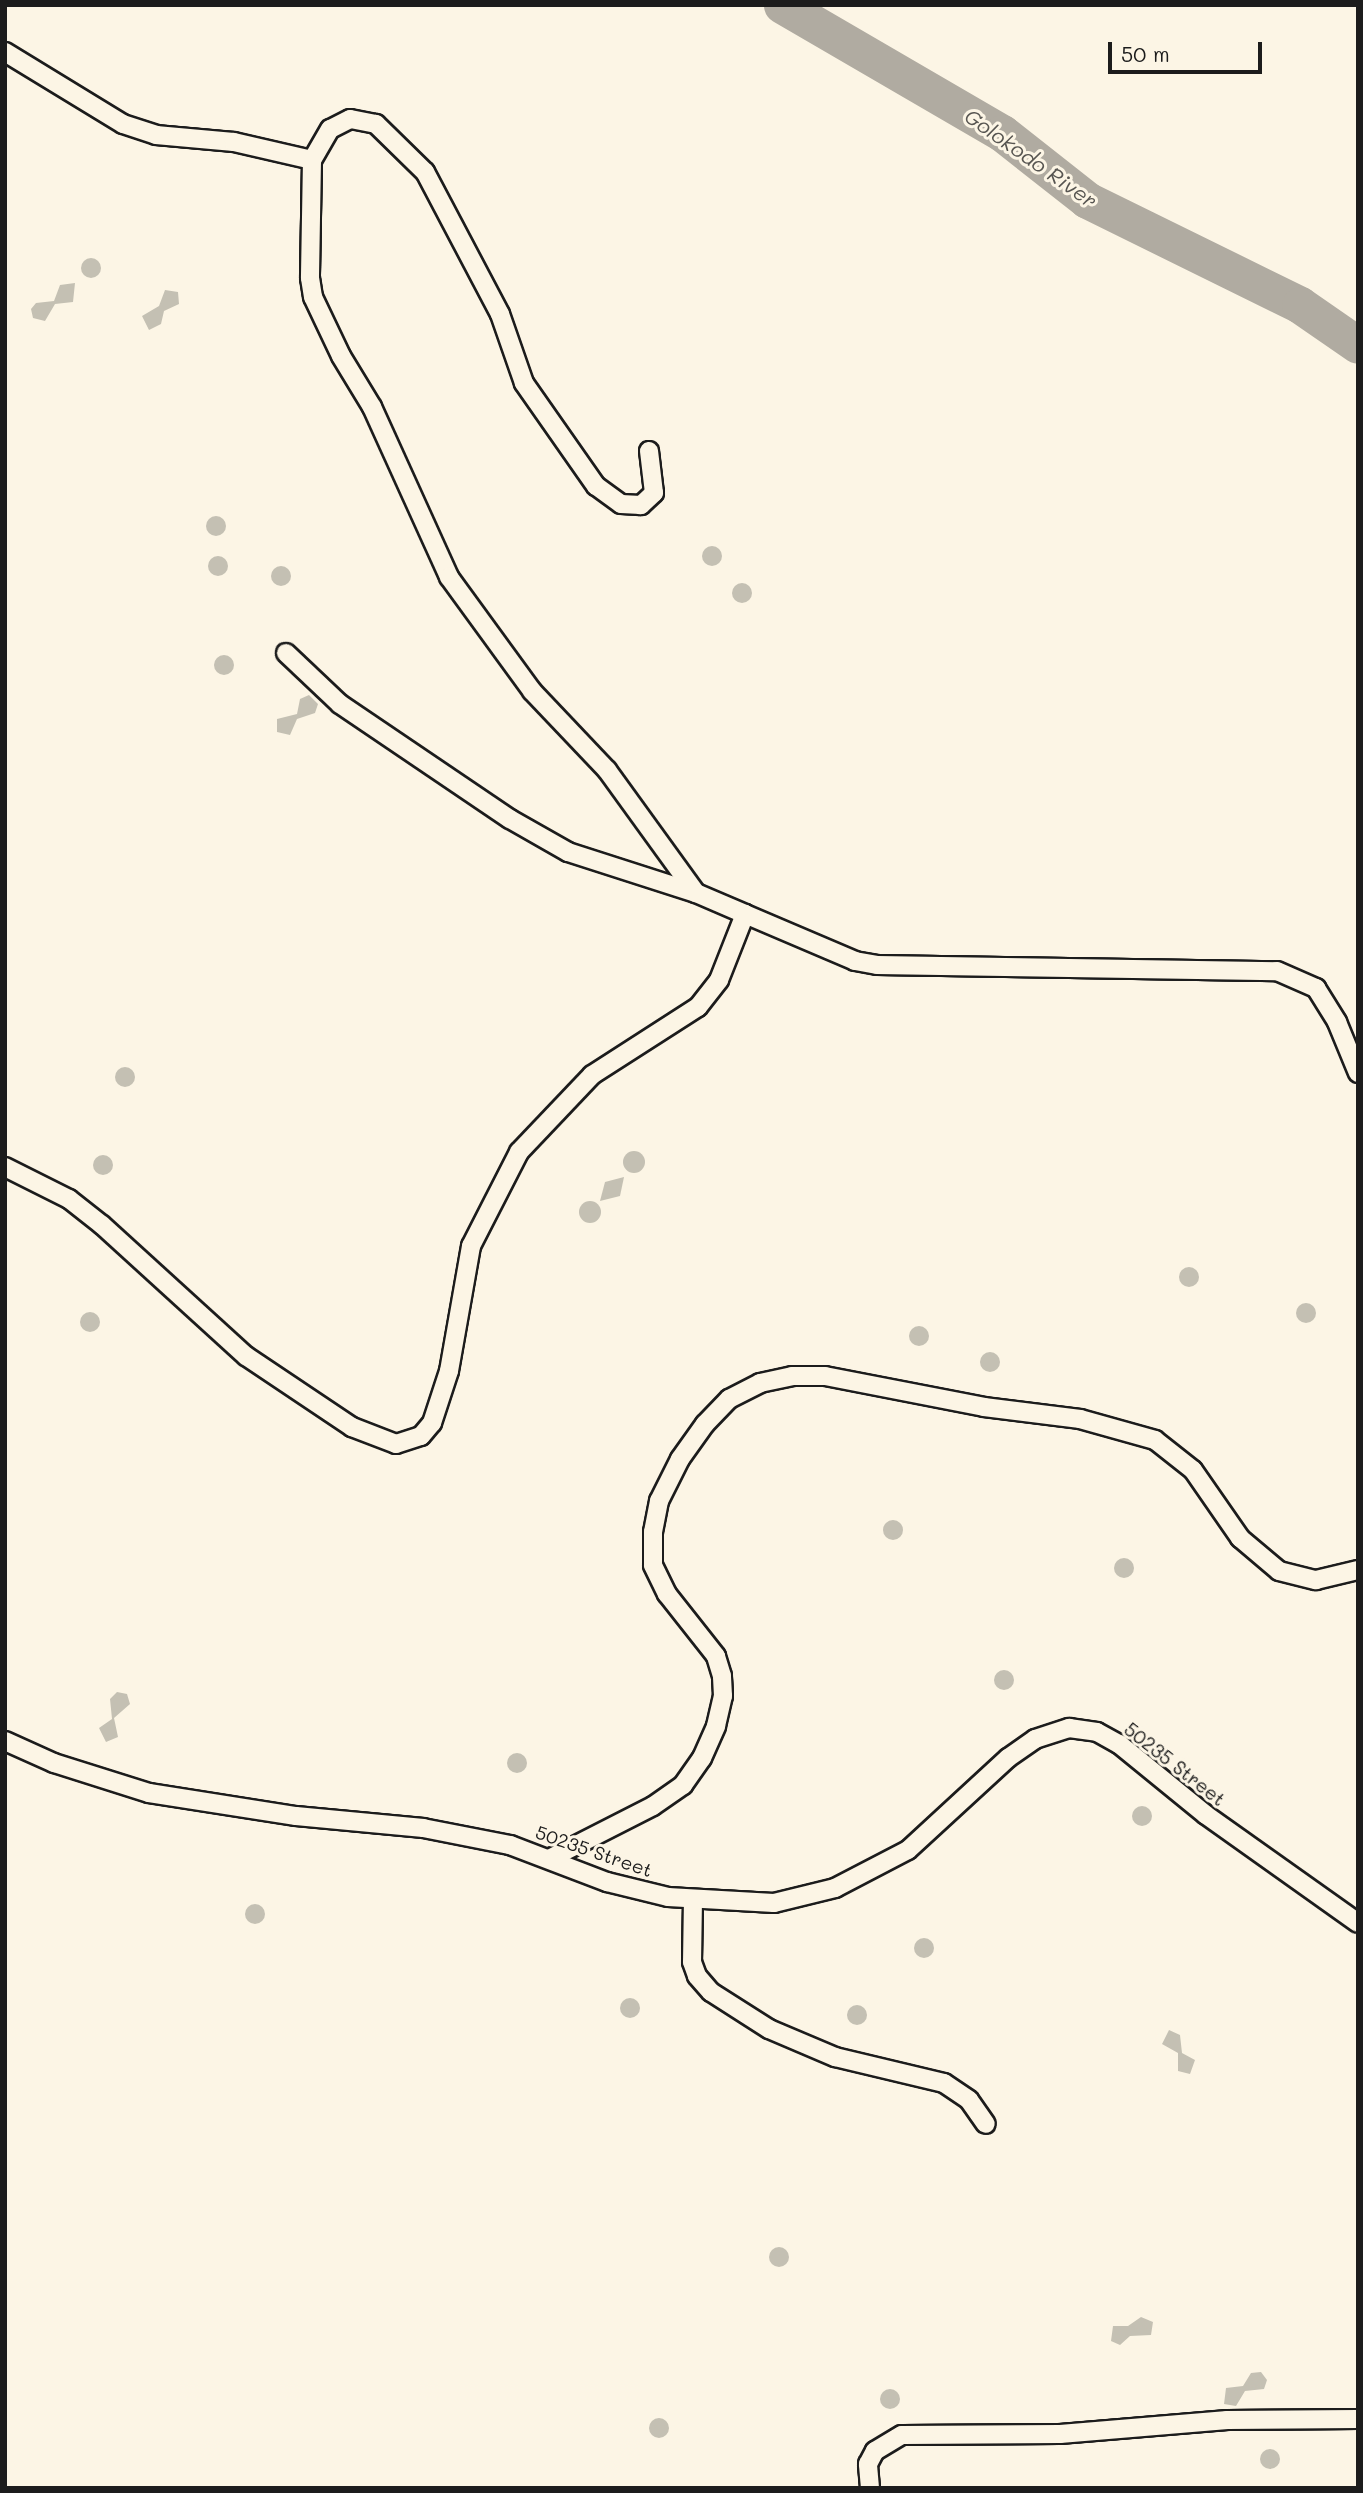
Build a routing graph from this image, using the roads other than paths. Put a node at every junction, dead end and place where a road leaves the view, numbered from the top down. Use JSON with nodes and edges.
{"nodes":[{"id":1,"x":5,"y":52,"type":"edge"},
{"id":2,"x":312,"y":160,"type":"junction"},
{"id":3,"x":649,"y":451,"type":"dead end"},
{"id":4,"x":286,"y":653,"type":"dead end"},
{"id":5,"x":696,"y":893,"type":"junction"},
{"id":6,"x":745,"y":914,"type":"junction"},
{"id":7,"x":1358,"y":1073,"type":"edge"},
{"id":8,"x":5,"y":1167,"type":"edge"},
{"id":9,"x":1358,"y":1570,"type":"edge"},
{"id":10,"x":5,"y":1741,"type":"edge"},
{"id":11,"x":551,"y":1858,"type":"junction"},
{"id":12,"x":693,"y":1899,"type":"junction"},
{"id":13,"x":1358,"y":1923,"type":"edge"},
{"id":14,"x":986,"y":2124,"type":"dead end"},
{"id":15,"x":1358,"y":2419,"type":"edge"},
{"id":16,"x":870,"y":2488,"type":"edge"}],
"edges":[{"from":1,"to":2,"type":"street"},
{"from":2,"to":3,"type":"street"},
{"from":2,"to":5,"type":"street"},
{"from":4,"to":5,"type":"street"},
{"from":5,"to":6,"type":"street"},
{"from":6,"to":7,"type":"street"},
{"from":6,"to":8,"type":"street"},
{"from":9,"to":11,"type":"street"},
{"from":10,"to":11,"type":"street","name":"50235 Street"},
{"from":11,"to":12,"type":"street","name":"50235 Street"},
{"from":12,"to":13,"type":"street","name":"50235 Street"},
{"from":12,"to":14,"type":"street"},
{"from":15,"to":16,"type":"street"}]}
